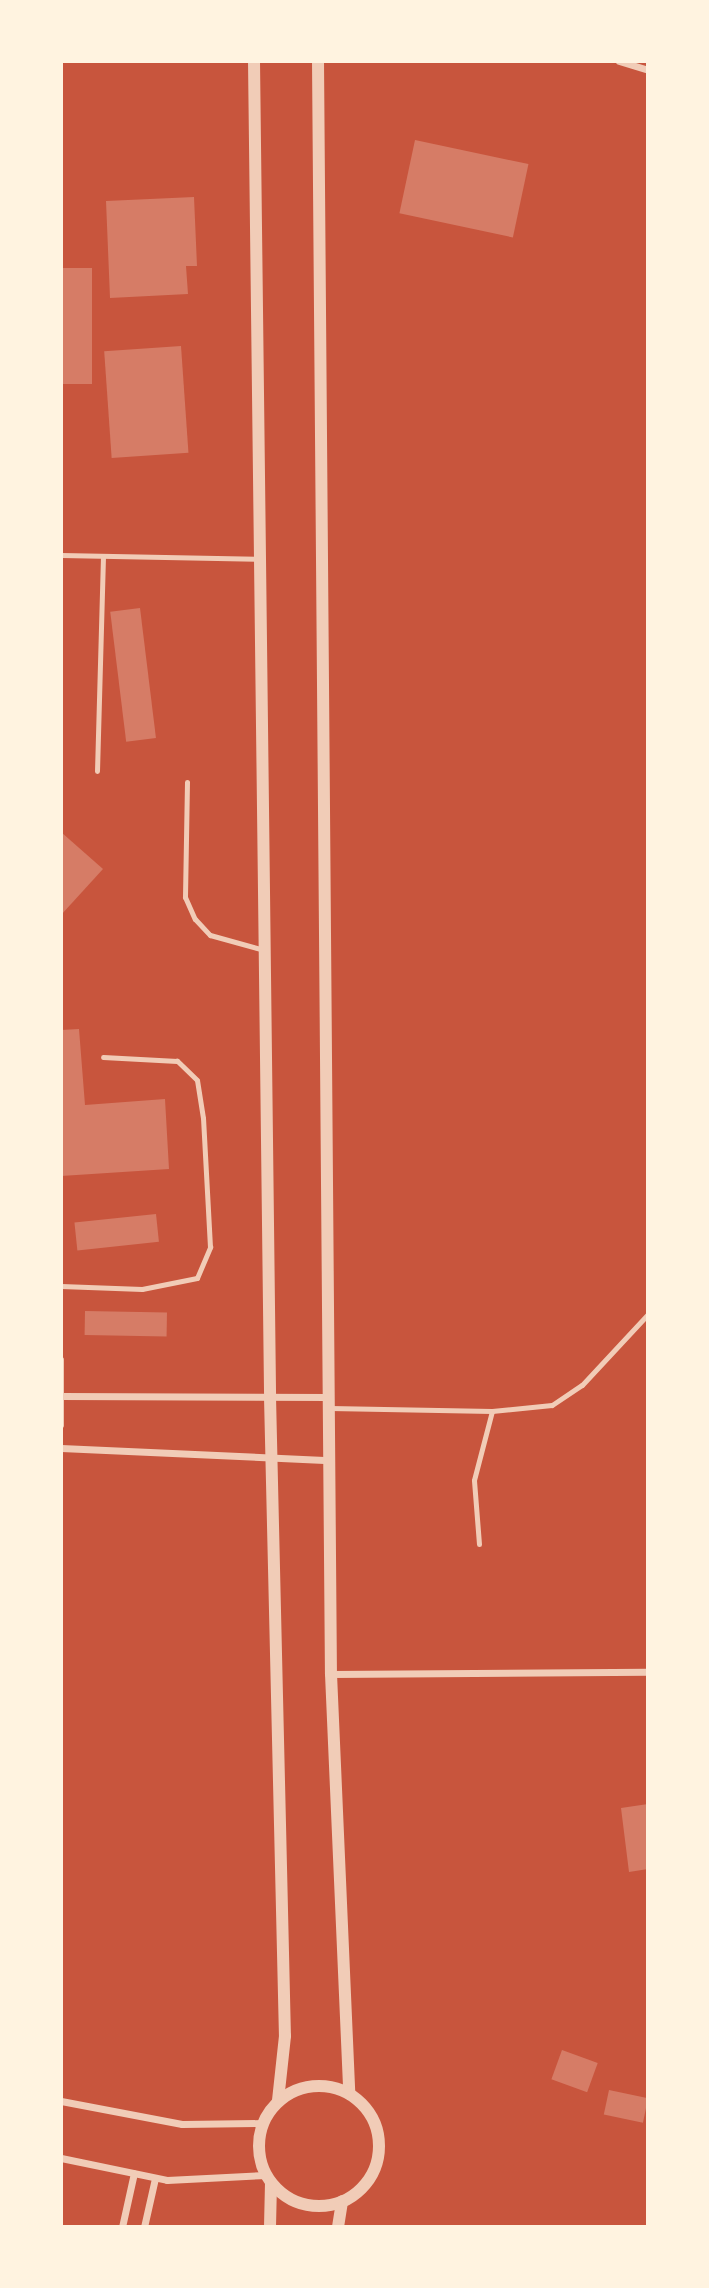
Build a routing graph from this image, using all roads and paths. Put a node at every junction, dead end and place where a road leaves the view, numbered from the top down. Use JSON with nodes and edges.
{"nodes":[{"id":1,"x":254,"y":61,"type":"edge"},
{"id":2,"x":318,"y":61,"type":"edge"},
{"id":3,"x":620,"y":61,"type":"edge"},
{"id":4,"x":648,"y":70,"type":"edge"},
{"id":5,"x":61,"y":555,"type":"edge"},
{"id":6,"x":103,"y":556,"type":"junction"},
{"id":7,"x":261,"y":559,"type":"junction"},
{"id":8,"x":97,"y":771,"type":"dead end"},
{"id":9,"x":187,"y":782,"type":"dead end"},
{"id":10,"x":265,"y":951,"type":"junction"},
{"id":11,"x":103,"y":1057,"type":"dead end"},
{"id":12,"x":61,"y":1286,"type":"edge"},
{"id":13,"x":648,"y":1314,"type":"edge"},
{"id":14,"x":61,"y":1359,"type":"edge"},
{"id":15,"x":62,"y":1396,"type":"edge"},
{"id":16,"x":270,"y":1397,"type":"junction"},
{"id":17,"x":330,"y":1402,"type":"junction"},
{"id":18,"x":492,"y":1411,"type":"junction"},
{"id":19,"x":61,"y":1425,"type":"edge"},
{"id":20,"x":61,"y":1448,"type":"edge"},
{"id":21,"x":271,"y":1458,"type":"junction"},
{"id":22,"x":331,"y":1460,"type":"junction"},
{"id":23,"x":479,"y":1544,"type":"dead end"},
{"id":24,"x":648,"y":1672,"type":"edge"},
{"id":25,"x":331,"y":1674,"type":"junction"},
{"id":26,"x":349,"y":2093,"type":"junction"},
{"id":27,"x":278,"y":2100,"type":"junction"},
{"id":28,"x":61,"y":2101,"type":"edge"},
{"id":29,"x":263,"y":2123,"type":"junction"},
{"id":30,"x":61,"y":2158,"type":"edge"},
{"id":31,"x":134,"y":2173,"type":"junction"},
{"id":32,"x":155,"y":2178,"type":"junction"},
{"id":33,"x":268,"y":2180,"type":"junction"},
{"id":34,"x":342,"y":2201,"type":"junction"},
{"id":35,"x":122,"y":2227,"type":"edge"},
{"id":36,"x":144,"y":2227,"type":"edge"},
{"id":37,"x":270,"y":2227,"type":"edge"},
{"id":38,"x":338,"y":2227,"type":"edge"}],
"edges":[{"from":1,"to":7,"type":"street"},
{"from":2,"to":17,"type":"street"},
{"from":3,"to":4,"type":"street"},
{"from":5,"to":6,"type":"lane"},
{"from":6,"to":7,"type":"lane"},
{"from":6,"to":8,"type":"lane"},
{"from":7,"to":10,"type":"street"},
{"from":9,"to":10,"type":"lane"},
{"from":10,"to":16,"type":"street"},
{"from":11,"to":12,"type":"lane"},
{"from":13,"to":18,"type":"lane"},
{"from":14,"to":15,"type":"lane"},
{"from":15,"to":16,"type":"street"},
{"from":15,"to":19,"type":"lane"},
{"from":16,"to":17,"type":"street"},
{"from":16,"to":21,"type":"street"},
{"from":17,"to":18,"type":"lane"},
{"from":17,"to":22,"type":"street"},
{"from":18,"to":23,"type":"lane"},
{"from":20,"to":21,"type":"street"},
{"from":21,"to":22,"type":"street"},
{"from":21,"to":27,"type":"street"},
{"from":22,"to":25,"type":"street"},
{"from":24,"to":25,"type":"street"},
{"from":25,"to":26,"type":"street"},
{"from":26,"to":27,"type":"street"},
{"from":26,"to":34,"type":"street"},
{"from":27,"to":29,"type":"street"},
{"from":28,"to":29,"type":"street"},
{"from":29,"to":33,"type":"street"},
{"from":30,"to":31,"type":"street"},
{"from":31,"to":32,"type":"street"},
{"from":31,"to":35,"type":"street"},
{"from":32,"to":33,"type":"street"},
{"from":32,"to":36,"type":"street"},
{"from":33,"to":34,"type":"street"},
{"from":33,"to":37,"type":"street"},
{"from":34,"to":38,"type":"street"}]}
